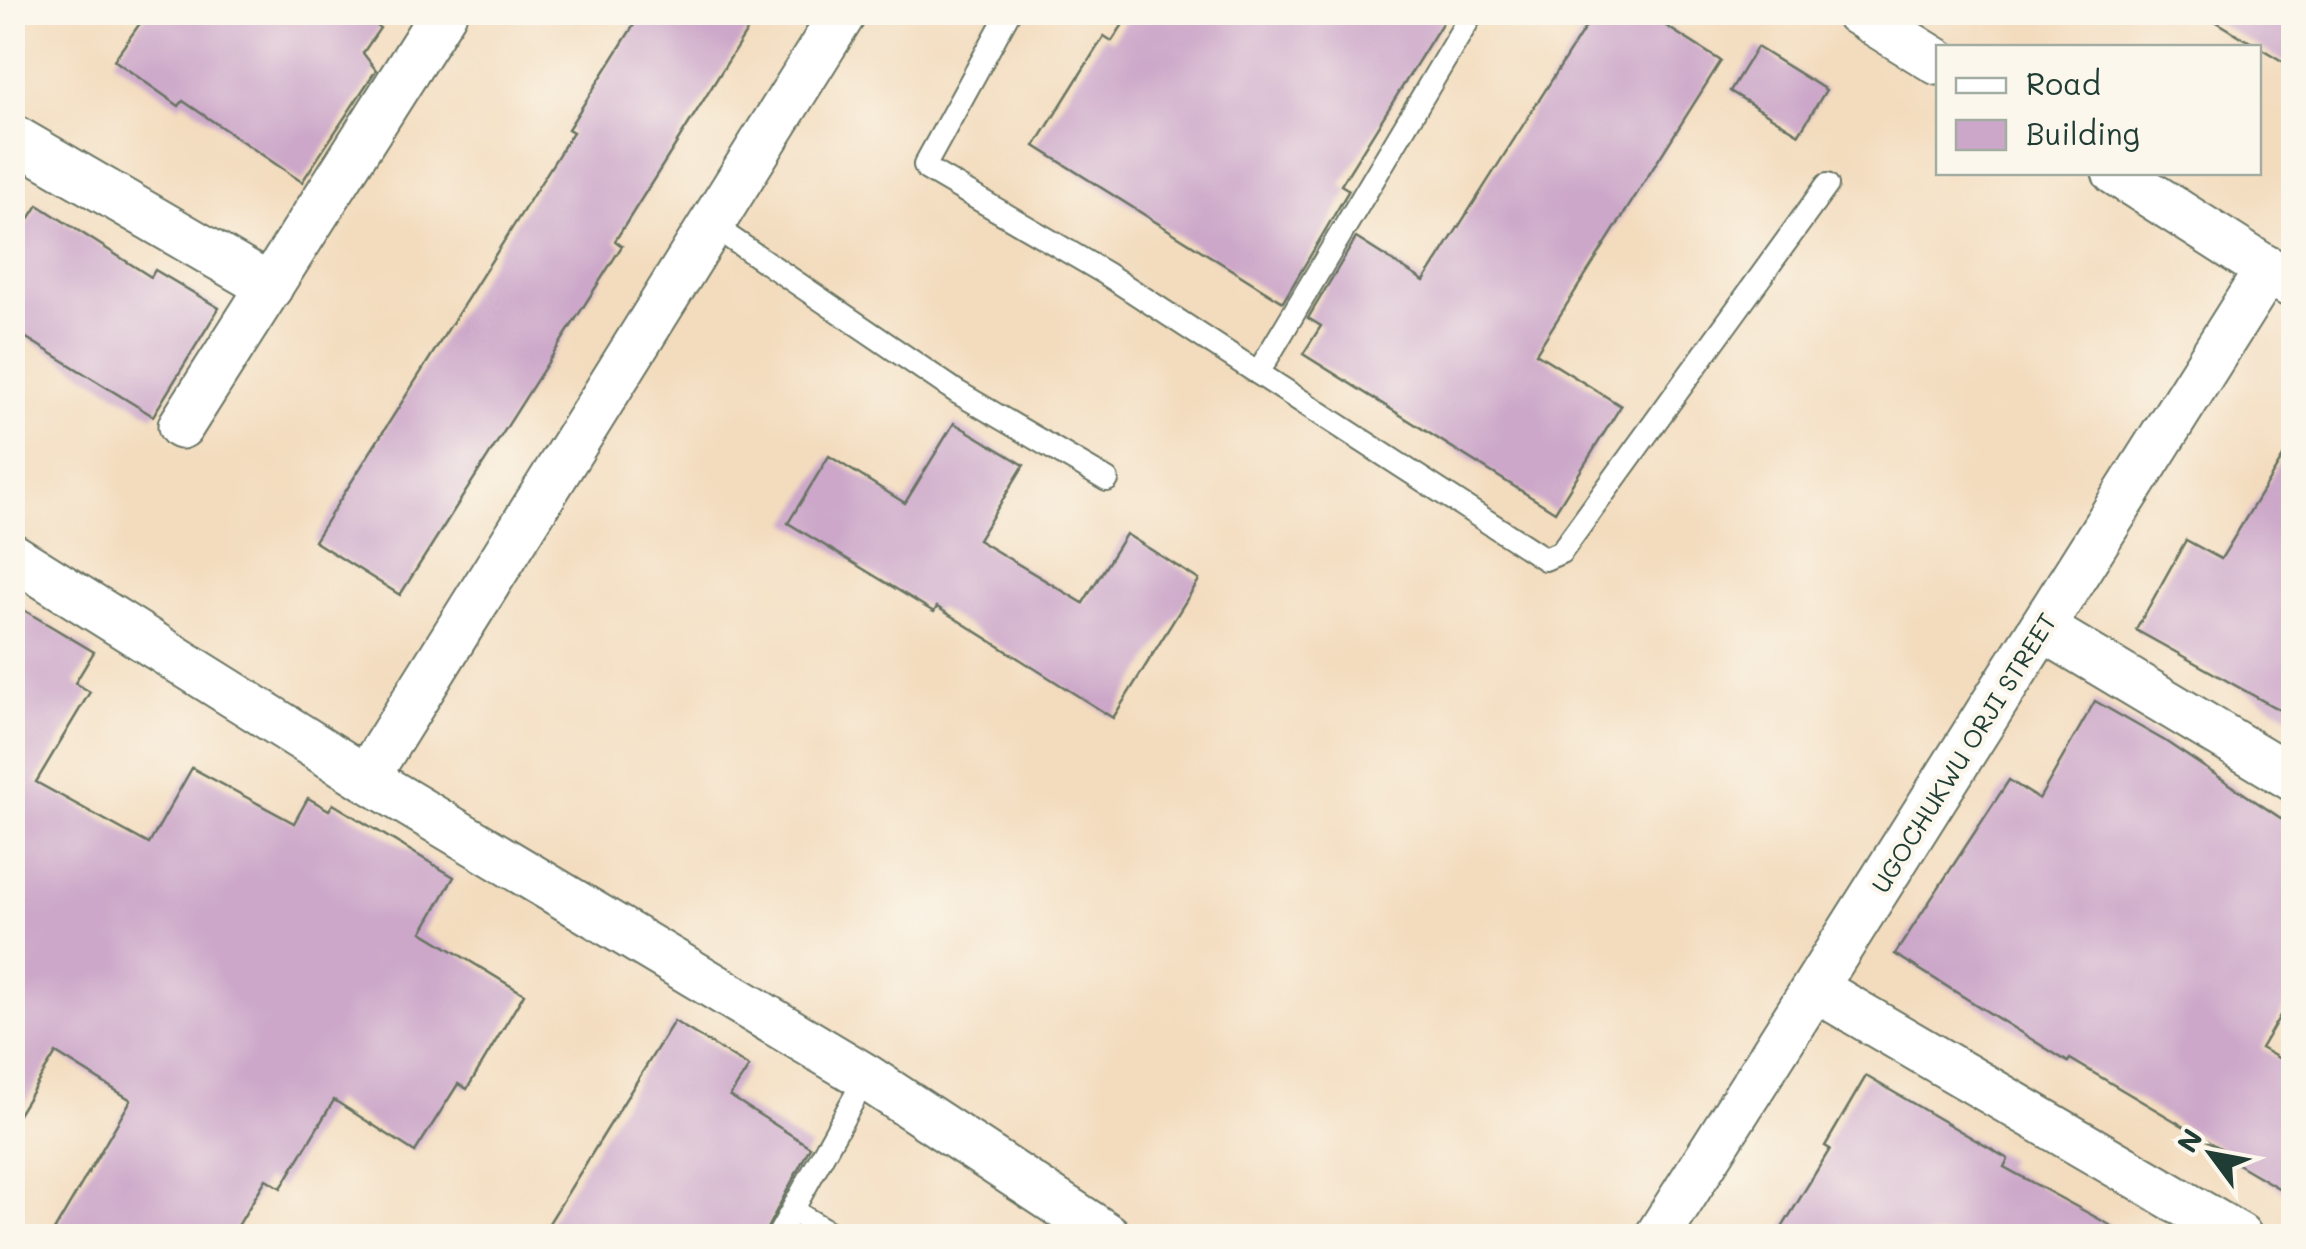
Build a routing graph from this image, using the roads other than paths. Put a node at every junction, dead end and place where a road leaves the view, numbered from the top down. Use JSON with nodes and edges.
{"nodes":[{"id":1,"x":444,"y":12,"type":"edge"},
{"id":2,"x":844,"y":12,"type":"edge"},
{"id":3,"x":1010,"y":12,"type":"edge"},
{"id":4,"x":1473,"y":12,"type":"edge"},
{"id":5,"x":1857,"y":12,"type":"edge"},
{"id":6,"x":1936,"y":61,"type":"edge"},
{"id":7,"x":12,"y":138,"type":"edge"},
{"id":8,"x":2119,"y":175,"type":"edge"},
{"id":9,"x":1827,"y":185,"type":"dead end"},
{"id":10,"x":713,"y":226,"type":"junction"},
{"id":11,"x":2281,"y":277,"type":"edge"},
{"id":12,"x":270,"y":287,"type":"junction"},
{"id":13,"x":1258,"y":373,"type":"junction"},
{"id":14,"x":181,"y":426,"type":"dead end"},
{"id":15,"x":1107,"y":480,"type":"dead end"},
{"id":16,"x":12,"y":556,"type":"edge"},
{"id":17,"x":2042,"y":628,"type":"junction"},
{"id":18,"x":366,"y":778,"type":"junction"},
{"id":19,"x":2294,"y":779,"type":"edge"},
{"id":20,"x":1816,"y":989,"type":"junction"},
{"id":21,"x":866,"y":1077,"type":"junction"},
{"id":22,"x":793,"y":1210,"type":"junction"},
{"id":23,"x":778,"y":1236,"type":"edge"},
{"id":24,"x":836,"y":1236,"type":"edge"},
{"id":25,"x":1108,"y":1236,"type":"edge"},
{"id":26,"x":1658,"y":1236,"type":"edge"},
{"id":27,"x":2240,"y":1236,"type":"edge"}],
"edges":[{"from":1,"to":12,"type":"street"},
{"from":2,"to":10,"type":"street"},
{"from":3,"to":13,"type":"lane"},
{"from":4,"to":13,"type":"lane"},
{"from":5,"to":6,"type":"street"},
{"from":7,"to":12,"type":"street"},
{"from":8,"to":11,"type":"street"},
{"from":9,"to":13,"type":"lane"},
{"from":10,"to":15,"type":"lane"},
{"from":10,"to":18,"type":"street"},
{"from":11,"to":17,"type":"street","name":"UGOCHUKWU ORJI STREET"},
{"from":12,"to":14,"type":"street"},
{"from":16,"to":18,"type":"street"},
{"from":17,"to":19,"type":"street"},
{"from":17,"to":20,"type":"street","name":"UGOCHUKWU ORJI STREET"},
{"from":18,"to":21,"type":"street"},
{"from":20,"to":26,"type":"street","name":"UGOCHUKWU ORJI STREET"},
{"from":20,"to":27,"type":"street"},
{"from":21,"to":22,"type":"lane"},
{"from":21,"to":25,"type":"street"},
{"from":22,"to":23,"type":"lane"},
{"from":22,"to":24,"type":"lane"}]}
